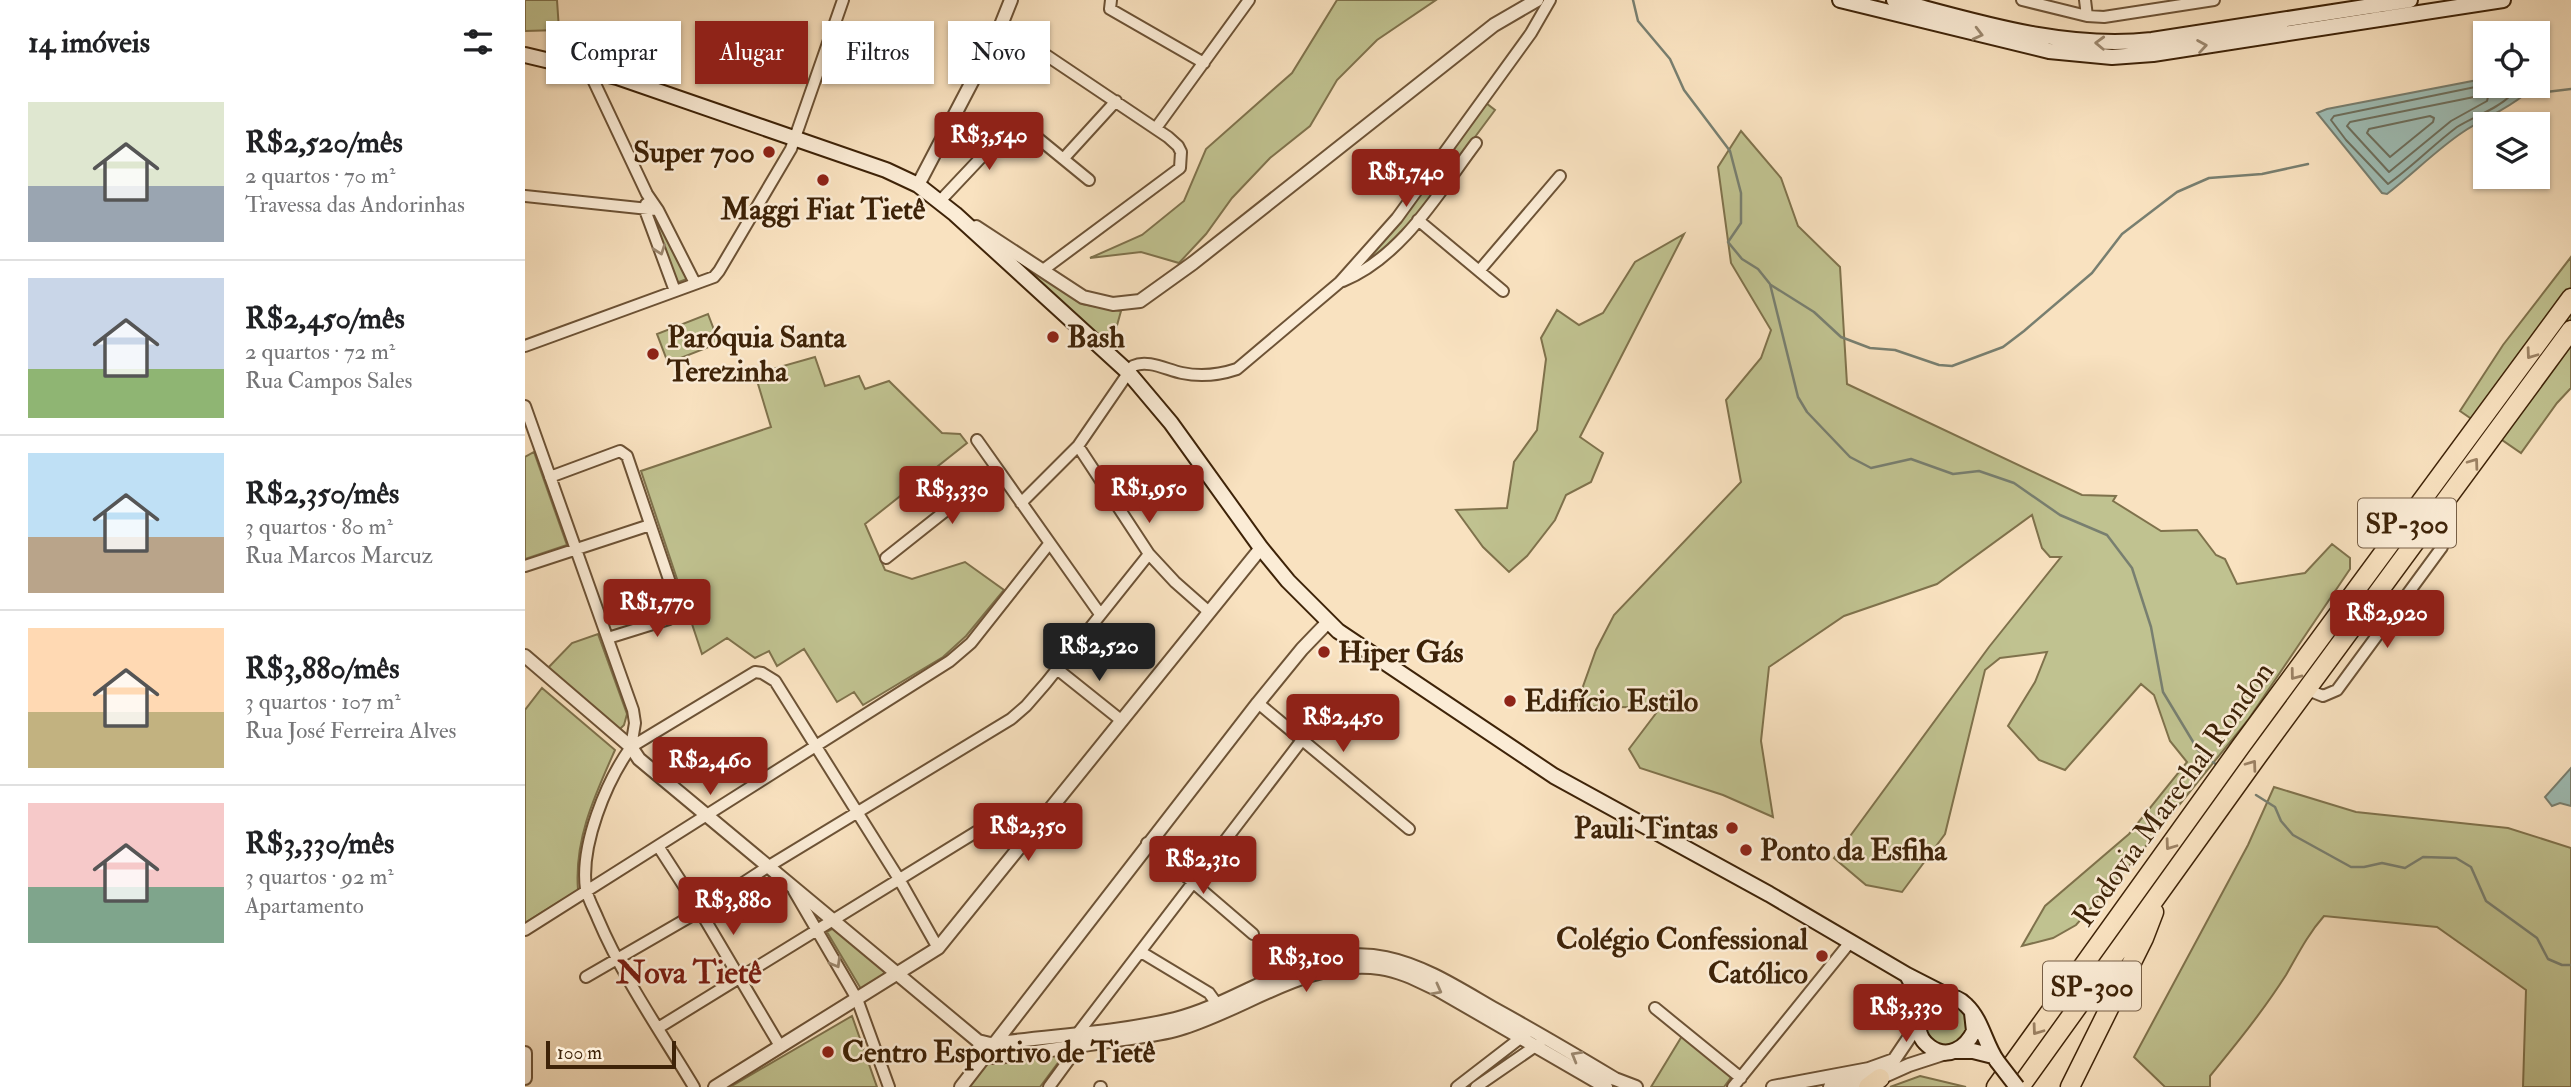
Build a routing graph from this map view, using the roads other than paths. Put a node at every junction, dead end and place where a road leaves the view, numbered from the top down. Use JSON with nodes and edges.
{"nodes":[{"id":1,"x":843,"y":0,"type":"edge"},
{"id":2,"x":1011,"y":0,"type":"edge"},
{"id":3,"x":1249,"y":0,"type":"edge"},
{"id":4,"x":1537,"y":0,"type":"edge"},
{"id":5,"x":1550,"y":0,"type":"edge"},
{"id":6,"x":1840,"y":0,"type":"edge"},
{"id":7,"x":1894,"y":0,"type":"edge"},
{"id":8,"x":2022,"y":0,"type":"edge"},
{"id":9,"x":2085,"y":0,"type":"edge"},
{"id":10,"x":2214,"y":0,"type":"edge"},
{"id":11,"x":2410,"y":0,"type":"edge"},
{"id":12,"x":2503,"y":0,"type":"edge"},
{"id":13,"x":2173,"y":2,"type":"edge"},
{"id":14,"x":1111,"y":4,"type":"edge"},
{"id":15,"x":2087,"y":16,"type":"junction"},
{"id":16,"x":1003,"y":21,"type":"edge"},
{"id":17,"x":525,"y":55,"type":"edge"},
{"id":18,"x":1050,"y":58,"type":"edge"},
{"id":19,"x":546,"y":60,"type":"edge"},
{"id":20,"x":1204,"y":63,"type":"junction"},
{"id":21,"x":595,"y":84,"type":"edge"},
{"id":22,"x":637,"y":84,"type":"edge"},
{"id":23,"x":971,"y":84,"type":"edge"},
{"id":24,"x":1116,"y":102,"type":"junction"},
{"id":25,"x":1156,"y":128,"type":"junction"},
{"id":26,"x":795,"y":139,"type":"junction"},
{"id":27,"x":1476,"y":143,"type":"dead end"},
{"id":28,"x":1064,"y":158,"type":"junction"},
{"id":29,"x":1560,"y":176,"type":"dead end"},
{"id":30,"x":1090,"y":180,"type":"dead end"},
{"id":31,"x":918,"y":185,"type":"junction"},
{"id":32,"x":647,"y":194,"type":"junction"},
{"id":33,"x":525,"y":196,"type":"edge"},
{"id":34,"x":940,"y":201,"type":"junction"},
{"id":35,"x":645,"y":210,"type":"junction"},
{"id":36,"x":658,"y":210,"type":"junction"},
{"id":37,"x":955,"y":214,"type":"junction"},
{"id":38,"x":1418,"y":220,"type":"junction"},
{"id":39,"x":1043,"y":270,"type":"junction"},
{"id":40,"x":1479,"y":271,"type":"junction"},
{"id":41,"x":1340,"y":282,"type":"junction"},
{"id":42,"x":695,"y":283,"type":"junction"},
{"id":43,"x":675,"y":291,"type":"junction"},
{"id":44,"x":1503,"y":291,"type":"dead end"},
{"id":45,"x":2571,"y":298,"type":"edge"},
{"id":46,"x":2571,"y":330,"type":"edge"},
{"id":47,"x":525,"y":346,"type":"edge"},
{"id":48,"x":1128,"y":372,"type":"junction"},
{"id":49,"x":525,"y":406,"type":"edge"},
{"id":50,"x":977,"y":440,"type":"dead end"},
{"id":51,"x":1078,"y":446,"type":"junction"},
{"id":52,"x":997,"y":470,"type":"junction"},
{"id":53,"x":550,"y":477,"type":"junction"},
{"id":54,"x":1021,"y":503,"type":"junction"},
{"id":55,"x":650,"y":525,"type":"junction"},
{"id":56,"x":1049,"y":544,"type":"junction"},
{"id":57,"x":2442,"y":547,"type":"dead end"},
{"id":58,"x":1261,"y":548,"type":"junction"},
{"id":59,"x":576,"y":549,"type":"junction"},
{"id":60,"x":1149,"y":554,"type":"junction"},
{"id":61,"x":886,"y":558,"type":"dead end"},
{"id":62,"x":525,"y":566,"type":"edge"},
{"id":63,"x":1209,"y":612,"type":"junction"},
{"id":64,"x":1100,"y":614,"type":"junction"},
{"id":65,"x":1328,"y":622,"type":"junction"},
{"id":66,"x":608,"y":638,"type":"junction"},
{"id":67,"x":526,"y":658,"type":"edge"},
{"id":68,"x":1057,"y":669,"type":"junction"},
{"id":69,"x":2308,"y":691,"type":"junction"},
{"id":70,"x":1258,"y":703,"type":"junction"},
{"id":71,"x":1122,"y":721,"type":"junction"},
{"id":72,"x":1303,"y":740,"type":"junction"},
{"id":73,"x":817,"y":746,"type":"junction"},
{"id":74,"x":631,"y":747,"type":"junction"},
{"id":75,"x":859,"y":813,"type":"junction"},
{"id":76,"x":706,"y":816,"type":"junction"},
{"id":77,"x":1409,"y":829,"type":"dead end"},
{"id":78,"x":976,"y":832,"type":"dead end"},
{"id":79,"x":1147,"y":843,"type":"junction"},
{"id":80,"x":657,"y":846,"type":"junction"},
{"id":81,"x":769,"y":866,"type":"junction"},
{"id":82,"x":899,"y":879,"type":"junction"},
{"id":83,"x":1194,"y":882,"type":"junction"},
{"id":84,"x":791,"y":885,"type":"junction"},
{"id":85,"x":2164,"y":886,"type":"junction"},
{"id":86,"x":586,"y":891,"type":"junction"},
{"id":87,"x":700,"y":911,"type":"junction"},
{"id":88,"x":833,"y":920,"type":"junction"},
{"id":89,"x":525,"y":930,"type":"edge"},
{"id":90,"x":817,"y":930,"type":"junction"},
{"id":91,"x":1253,"y":934,"type":"dead end"},
{"id":92,"x":1851,"y":941,"type":"junction"},
{"id":93,"x":938,"y":948,"type":"junction"},
{"id":94,"x":1140,"y":952,"type":"junction"},
{"id":95,"x":617,"y":958,"type":"junction"},
{"id":96,"x":897,"y":974,"type":"junction"},
{"id":97,"x":1907,"y":975,"type":"junction"},
{"id":98,"x":586,"y":977,"type":"dead end"},
{"id":99,"x":739,"y":979,"type":"junction"},
{"id":100,"x":1950,"y":997,"type":"junction"},
{"id":101,"x":857,"y":999,"type":"junction"},
{"id":102,"x":1221,"y":1008,"type":"junction"},
{"id":103,"x":1655,"y":1008,"type":"dead end"},
{"id":104,"x":1972,"y":1013,"type":"junction"},
{"id":105,"x":1920,"y":1018,"type":"junction"},
{"id":106,"x":658,"y":1028,"type":"junction"},
{"id":107,"x":1526,"y":1034,"type":"junction"},
{"id":108,"x":1078,"y":1039,"type":"junction"},
{"id":109,"x":978,"y":1041,"type":"junction"},
{"id":110,"x":1541,"y":1042,"type":"junction"},
{"id":111,"x":995,"y":1043,"type":"junction"},
{"id":112,"x":780,"y":1046,"type":"junction"},
{"id":113,"x":1950,"y":1052,"type":"junction"},
{"id":114,"x":525,"y":1053,"type":"edge"},
{"id":115,"x":990,"y":1057,"type":"junction"},
{"id":116,"x":1995,"y":1059,"type":"junction"},
{"id":117,"x":1894,"y":1060,"type":"junction"},
{"id":118,"x":525,"y":1078,"type":"edge"},
{"id":119,"x":1737,"y":1082,"type":"edge"},
{"id":120,"x":1874,"y":1082,"type":"edge"},
{"id":121,"x":694,"y":1087,"type":"edge"},
{"id":122,"x":715,"y":1087,"type":"edge"},
{"id":123,"x":889,"y":1087,"type":"edge"},
{"id":124,"x":961,"y":1087,"type":"edge"},
{"id":125,"x":1049,"y":1087,"type":"edge"},
{"id":126,"x":1457,"y":1087,"type":"edge"},
{"id":127,"x":1476,"y":1087,"type":"edge"},
{"id":128,"x":1606,"y":1087,"type":"edge"},
{"id":129,"x":1636,"y":1087,"type":"edge"},
{"id":130,"x":1773,"y":1087,"type":"edge"},
{"id":131,"x":1830,"y":1087,"type":"edge"},
{"id":132,"x":1996,"y":1087,"type":"edge"},
{"id":133,"x":2018,"y":1087,"type":"edge"},
{"id":134,"x":2070,"y":1087,"type":"edge"}],
"edges":[{"from":1,"to":26,"type":"street"},
{"from":2,"to":16,"type":"street"},
{"from":3,"to":20,"type":"street"},
{"from":4,"to":39,"type":"street"},
{"from":5,"to":41,"type":"street"},
{"from":6,"to":12,"type":"main road","one_way":true},
{"from":11,"to":7,"type":"main road","one_way":true},
{"from":8,"to":15,"type":"street"},
{"from":9,"to":15,"type":"street"},
{"from":10,"to":13,"type":"street"},
{"from":13,"to":15,"type":"street"},
{"from":14,"to":20,"type":"street"},
{"from":17,"to":19,"type":"main road"},
{"from":18,"to":24,"type":"street"},
{"from":20,"to":25,"type":"street"},
{"from":21,"to":32,"type":"street"},
{"from":22,"to":26,"type":"main road"},
{"from":23,"to":31,"type":"street"},
{"from":24,"to":25,"type":"street"},
{"from":24,"to":28,"type":"street"},
{"from":25,"to":39,"type":"street"},
{"from":26,"to":31,"type":"main road"},
{"from":26,"to":42,"type":"street"},
{"from":27,"to":38,"type":"street"},
{"from":28,"to":30,"type":"street"},
{"from":28,"to":34,"type":"street"},
{"from":29,"to":40,"type":"street"},
{"from":31,"to":34,"type":"main road"},
{"from":32,"to":35,"type":"street"},
{"from":32,"to":36,"type":"street"},
{"from":33,"to":35,"type":"street"},
{"from":34,"to":37,"type":"main road"},
{"from":35,"to":36,"type":"street"},
{"from":35,"to":43,"type":"street","one_way":true},
{"from":36,"to":42,"type":"street"},
{"from":37,"to":39,"type":"street"},
{"from":37,"to":48,"type":"main road"},
{"from":38,"to":40,"type":"street"},
{"from":38,"to":41,"type":"street"},
{"from":40,"to":44,"type":"street"},
{"from":41,"to":48,"type":"street"},
{"from":42,"to":43,"type":"street"},
{"from":43,"to":47,"type":"street"},
{"from":45,"to":132,"type":"highway","name":"Rodovia Marechal Rondon","number":"SP-300","one_way":true},
{"from":69,"to":46,"type":"highway","name":"Rodovia Marechal Rondon","number":"SP-300","one_way":true},
{"from":48,"to":51,"type":"street"},
{"from":48,"to":58,"type":"main road"},
{"from":49,"to":53,"type":"street"},
{"from":50,"to":52,"type":"street"},
{"from":51,"to":54,"type":"street"},
{"from":51,"to":60,"type":"street"},
{"from":52,"to":54,"type":"street"},
{"from":52,"to":61,"type":"street"},
{"from":53,"to":55,"type":"street"},
{"from":53,"to":59,"type":"street"},
{"from":54,"to":56,"type":"street"},
{"from":55,"to":59,"type":"street"},
{"from":55,"to":66,"type":"street"},
{"from":56,"to":64,"type":"street"},
{"from":56,"to":73,"type":"street"},
{"from":57,"to":69,"type":"street"},
{"from":58,"to":63,"type":"street"},
{"from":58,"to":65,"type":"main road"},
{"from":59,"to":62,"type":"street"},
{"from":59,"to":66,"type":"street"},
{"from":60,"to":63,"type":"street"},
{"from":60,"to":64,"type":"street"},
{"from":63,"to":71,"type":"street"},
{"from":64,"to":68,"type":"street"},
{"from":65,"to":70,"type":"street"},
{"from":65,"to":92,"type":"main road"},
{"from":66,"to":74,"type":"street"},
{"from":67,"to":74,"type":"street"},
{"from":68,"to":71,"type":"street"},
{"from":68,"to":75,"type":"street"},
{"from":85,"to":69,"type":"highway","name":"Rodovia Marechal Rondon","number":"SP-300","one_way":true},
{"from":70,"to":72,"type":"street"},
{"from":70,"to":79,"type":"street"},
{"from":71,"to":93,"type":"street"},
{"from":72,"to":77,"type":"street"},
{"from":72,"to":83,"type":"street"},
{"from":73,"to":74,"type":"street"},
{"from":73,"to":75,"type":"street"},
{"from":73,"to":76,"type":"street"},
{"from":74,"to":76,"type":"street"},
{"from":74,"to":86,"type":"street"},
{"from":75,"to":81,"type":"street"},
{"from":75,"to":82,"type":"street"},
{"from":76,"to":80,"type":"street"},
{"from":76,"to":81,"type":"street"},
{"from":78,"to":82,"type":"street"},
{"from":79,"to":83,"type":"street"},
{"from":79,"to":111,"type":"street"},
{"from":80,"to":86,"type":"street"},
{"from":80,"to":87,"type":"street"},
{"from":81,"to":84,"type":"street"},
{"from":81,"to":87,"type":"street"},
{"from":82,"to":88,"type":"street"},
{"from":82,"to":93,"type":"street"},
{"from":83,"to":91,"type":"street"},
{"from":83,"to":94,"type":"street"},
{"from":84,"to":88,"type":"street"},
{"from":84,"to":90,"type":"street"},
{"from":85,"to":133,"type":"highway","name":"Rodovia Marechal Rondon","number":"SP-300"},
{"from":85,"to":134,"type":"highway"},
{"from":86,"to":89,"type":"street"},
{"from":86,"to":95,"type":"street"},
{"from":87,"to":95,"type":"street"},
{"from":87,"to":99,"type":"street"},
{"from":88,"to":90,"type":"street"},
{"from":88,"to":96,"type":"street"},
{"from":90,"to":99,"type":"street"},
{"from":90,"to":101,"type":"street","one_way":true},
{"from":92,"to":97,"type":"main road"},
{"from":92,"to":119,"type":"street"},
{"from":93,"to":96,"type":"street"},
{"from":94,"to":102,"type":"street"},
{"from":94,"to":108,"type":"street"},
{"from":95,"to":98,"type":"street"},
{"from":95,"to":106,"type":"street"},
{"from":96,"to":101,"type":"street"},
{"from":96,"to":109,"type":"street"},
{"from":97,"to":100,"type":"main road"},
{"from":97,"to":105,"type":"main road"},
{"from":99,"to":106,"type":"street"},
{"from":99,"to":112,"type":"street"},
{"from":100,"to":104,"type":"main road"},
{"from":100,"to":105,"type":"main road"},
{"from":101,"to":112,"type":"street"},
{"from":101,"to":123,"type":"street"},
{"from":102,"to":107,"type":"street"},
{"from":102,"to":108,"type":"street"},
{"from":103,"to":119,"type":"street"},
{"from":104,"to":113,"type":"main road"},
{"from":104,"to":116,"type":"main road"},
{"from":105,"to":113,"type":"main road"},
{"from":105,"to":117,"type":"street"},
{"from":106,"to":121,"type":"street"},
{"from":107,"to":110,"type":"street"},
{"from":107,"to":126,"type":"street"},
{"from":108,"to":111,"type":"street"},
{"from":108,"to":115,"type":"street"},
{"from":108,"to":125,"type":"street"},
{"from":109,"to":111,"type":"street"},
{"from":109,"to":115,"type":"street"},
{"from":110,"to":127,"type":"street"},
{"from":110,"to":128,"type":"street"},
{"from":129,"to":110,"type":"street","one_way":true},
{"from":111,"to":115,"type":"street"},
{"from":112,"to":122,"type":"street"},
{"from":113,"to":116,"type":"main road"},
{"from":113,"to":120,"type":"street"},
{"from":114,"to":118,"type":"street"},
{"from":115,"to":124,"type":"street"},
{"from":116,"to":133,"type":"main road","bridge":true},
{"from":117,"to":120,"type":"street"},
{"from":117,"to":130,"type":"street"},
{"from":120,"to":131,"type":"street"}]}
